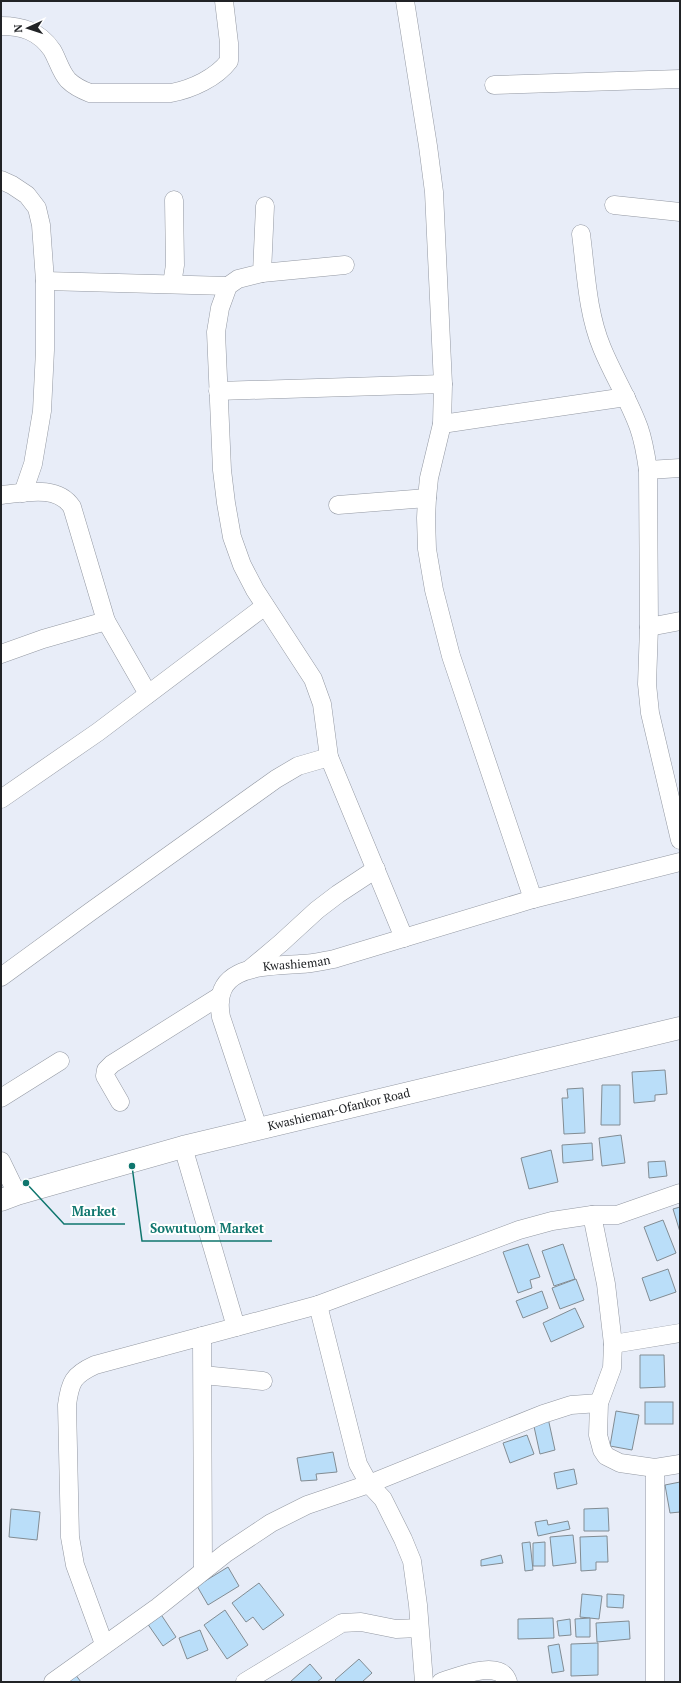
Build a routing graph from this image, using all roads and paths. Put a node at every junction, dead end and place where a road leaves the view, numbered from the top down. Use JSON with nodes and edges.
{"nodes":[{"id":1,"x":224,"y":1,"type":"edge"},
{"id":2,"x":405,"y":1,"type":"edge"},
{"id":3,"x":1,"y":26,"type":"edge"},
{"id":4,"x":680,"y":79,"type":"edge"},
{"id":5,"x":494,"y":85,"type":"dead end"},
{"id":6,"x":1,"y":180,"type":"edge"},
{"id":7,"x":174,"y":200,"type":"dead end"},
{"id":8,"x":614,"y":205,"type":"dead end"},
{"id":9,"x":265,"y":206,"type":"dead end"},
{"id":10,"x":680,"y":212,"type":"edge"},
{"id":11,"x":581,"y":234,"type":"dead end"},
{"id":12,"x":345,"y":265,"type":"dead end"},
{"id":13,"x":262,"y":273,"type":"junction"},
{"id":14,"x":45,"y":281,"type":"junction"},
{"id":15,"x":172,"y":284,"type":"junction"},
{"id":16,"x":228,"y":286,"type":"junction"},
{"id":17,"x":443,"y":384,"type":"junction"},
{"id":18,"x":218,"y":391,"type":"junction"},
{"id":19,"x":626,"y":397,"type":"junction"},
{"id":20,"x":442,"y":424,"type":"junction"},
{"id":21,"x":680,"y":468,"type":"edge"},
{"id":22,"x":648,"y":470,"type":"junction"},
{"id":23,"x":23,"y":493,"type":"junction"},
{"id":24,"x":1,"y":495,"type":"edge"},
{"id":25,"x":427,"y":498,"type":"junction"},
{"id":26,"x":338,"y":505,"type":"dead end"},
{"id":27,"x":265,"y":606,"type":"junction"},
{"id":28,"x":106,"y":621,"type":"junction"},
{"id":29,"x":680,"y":621,"type":"edge"},
{"id":30,"x":649,"y":627,"type":"junction"},
{"id":31,"x":1,"y":654,"type":"edge"},
{"id":32,"x":148,"y":694,"type":"junction"},
{"id":33,"x":329,"y":757,"type":"junction"},
{"id":34,"x":1,"y":799,"type":"edge"},
{"id":35,"x":680,"y":840,"type":"edge"},
{"id":36,"x":680,"y":862,"type":"edge"},
{"id":37,"x":376,"y":869,"type":"junction"},
{"id":38,"x":533,"y":898,"type":"junction"},
{"id":39,"x":404,"y":938,"type":"junction"},
{"id":40,"x":250,"y":969,"type":"junction"},
{"id":41,"x":1,"y":977,"type":"edge"},
{"id":42,"x":220,"y":996,"type":"junction"},
{"id":43,"x":680,"y":1028,"type":"edge"},
{"id":44,"x":60,"y":1061,"type":"dead end"},
{"id":45,"x":1,"y":1098,"type":"edge"},
{"id":46,"x":120,"y":1102,"type":"dead end"},
{"id":47,"x":258,"y":1128,"type":"junction"},
{"id":48,"x":183,"y":1147,"type":"junction"},
{"id":49,"x":1,"y":1161,"type":"edge"},
{"id":50,"x":680,"y":1193,"type":"edge"},
{"id":51,"x":9,"y":1197,"type":"edge"},
{"id":52,"x":592,"y":1215,"type":"junction"},
{"id":53,"x":318,"y":1305,"type":"junction"},
{"id":54,"x":236,"y":1327,"type":"junction"},
{"id":55,"x":680,"y":1333,"type":"edge"},
{"id":56,"x":202,"y":1336,"type":"junction"},
{"id":57,"x":613,"y":1344,"type":"junction"},
{"id":58,"x":203,"y":1375,"type":"junction"},
{"id":59,"x":263,"y":1381,"type":"dead end"},
{"id":60,"x":599,"y":1403,"type":"junction"},
{"id":61,"x":680,"y":1464,"type":"edge"},
{"id":62,"x":655,"y":1468,"type":"junction"},
{"id":63,"x":369,"y":1484,"type":"junction"},
{"id":64,"x":203,"y":1570,"type":"junction"},
{"id":65,"x":419,"y":1628,"type":"junction"},
{"id":66,"x":104,"y":1644,"type":"junction"},
{"id":67,"x":53,"y":1682,"type":"edge"},
{"id":68,"x":245,"y":1682,"type":"edge"},
{"id":69,"x":424,"y":1682,"type":"edge"},
{"id":70,"x":441,"y":1682,"type":"edge"},
{"id":71,"x":508,"y":1682,"type":"edge"},
{"id":72,"x":655,"y":1682,"type":"edge"}],
"edges":[{"from":1,"to":3,"type":"street"},
{"from":2,"to":17,"type":"street"},
{"from":4,"to":5,"type":"street"},
{"from":6,"to":14,"type":"street"},
{"from":7,"to":15,"type":"street"},
{"from":8,"to":10,"type":"street"},
{"from":9,"to":13,"type":"street"},
{"from":11,"to":19,"type":"street"},
{"from":12,"to":13,"type":"street"},
{"from":13,"to":16,"type":"street"},
{"from":14,"to":15,"type":"street"},
{"from":14,"to":23,"type":"street"},
{"from":15,"to":16,"type":"street"},
{"from":16,"to":18,"type":"street"},
{"from":17,"to":18,"type":"street"},
{"from":17,"to":20,"type":"street"},
{"from":18,"to":27,"type":"street"},
{"from":19,"to":20,"type":"street"},
{"from":19,"to":22,"type":"street"},
{"from":20,"to":25,"type":"street"},
{"from":21,"to":22,"type":"street"},
{"from":22,"to":30,"type":"street"},
{"from":23,"to":24,"type":"street"},
{"from":23,"to":28,"type":"street"},
{"from":25,"to":26,"type":"street"},
{"from":25,"to":38,"type":"street"},
{"from":27,"to":32,"type":"street"},
{"from":27,"to":33,"type":"street"},
{"from":28,"to":31,"type":"street"},
{"from":28,"to":32,"type":"street"},
{"from":29,"to":30,"type":"street"},
{"from":30,"to":35,"type":"street"},
{"from":32,"to":34,"type":"street"},
{"from":33,"to":37,"type":"street"},
{"from":33,"to":41,"type":"street"},
{"from":36,"to":38,"type":"street","name":"Kwashieman"},
{"from":37,"to":39,"type":"street"},
{"from":37,"to":40,"type":"street"},
{"from":38,"to":39,"type":"street","name":"Kwashieman"},
{"from":39,"to":40,"type":"street","name":"Kwashieman"},
{"from":40,"to":42,"type":"street","name":"Kwashieman"},
{"from":42,"to":46,"type":"street"},
{"from":42,"to":47,"type":"street"},
{"from":43,"to":47,"type":"main road","name":"Kwashieman-Ofankor Road"},
{"from":44,"to":45,"type":"street"},
{"from":47,"to":48,"type":"main road","name":"Kwashieman-Ofankor Road"},
{"from":48,"to":51,"type":"main road","name":"Kwashieman-Ofankor Road"},
{"from":48,"to":54,"type":"street"},
{"from":49,"to":51,"type":"street"},
{"from":50,"to":52,"type":"street"},
{"from":52,"to":53,"type":"street"},
{"from":52,"to":57,"type":"street"},
{"from":53,"to":54,"type":"street"},
{"from":53,"to":63,"type":"street"},
{"from":54,"to":56,"type":"street"},
{"from":55,"to":57,"type":"street"},
{"from":56,"to":58,"type":"street"},
{"from":56,"to":66,"type":"street"},
{"from":57,"to":60,"type":"street"},
{"from":58,"to":59,"type":"street"},
{"from":58,"to":64,"type":"street"},
{"from":60,"to":62,"type":"street"},
{"from":60,"to":63,"type":"street"},
{"from":61,"to":62,"type":"street"},
{"from":62,"to":72,"type":"street"},
{"from":63,"to":64,"type":"street"},
{"from":63,"to":65,"type":"street"},
{"from":64,"to":66,"type":"street"},
{"from":65,"to":68,"type":"street"},
{"from":65,"to":69,"type":"street"},
{"from":66,"to":67,"type":"street"},
{"from":70,"to":71,"type":"street"}]}
